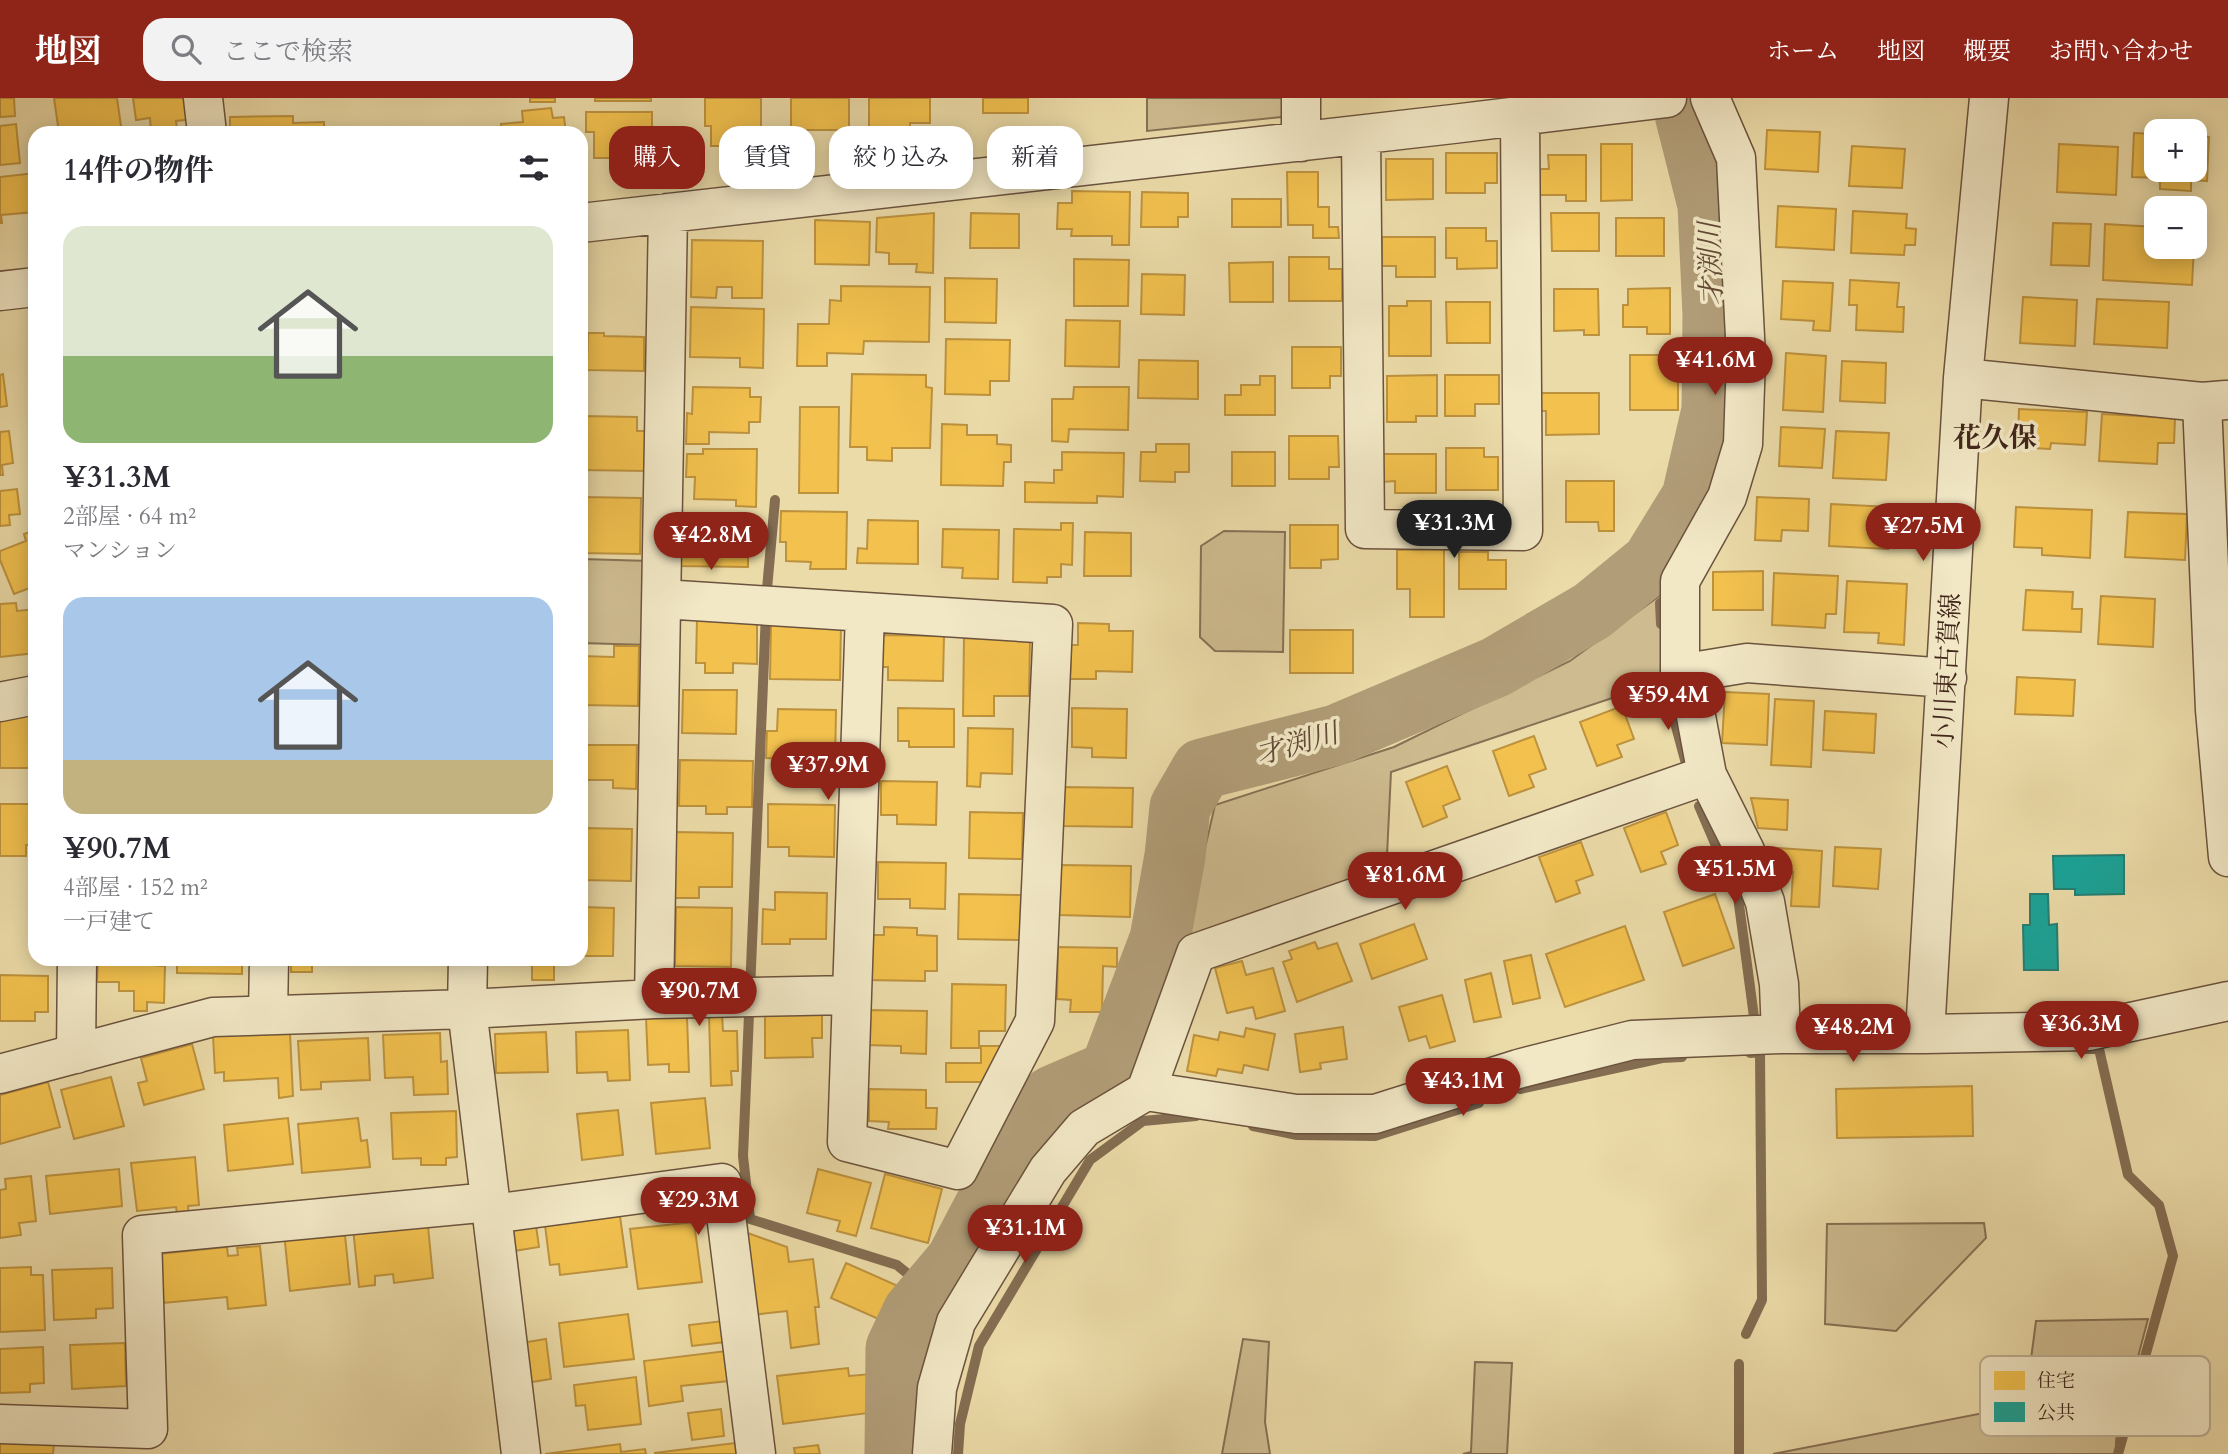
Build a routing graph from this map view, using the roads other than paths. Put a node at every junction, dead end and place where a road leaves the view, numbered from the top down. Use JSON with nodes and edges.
{"nodes":[{"id":1,"x":203,"y":98,"type":"edge"},
{"id":2,"x":1301,"y":98,"type":"edge"},
{"id":3,"x":1710,"y":98,"type":"edge"},
{"id":4,"x":1989,"y":98,"type":"edge"},
{"id":5,"x":1660,"y":99,"type":"edge"},
{"id":6,"x":1541,"y":109,"type":"edge"},
{"id":7,"x":1453,"y":111,"type":"edge"},
{"id":8,"x":206,"y":126,"type":"edge"},
{"id":9,"x":1361,"y":135,"type":"junction"},
{"id":10,"x":1301,"y":142,"type":"junction"},
{"id":11,"x":668,"y":213,"type":"junction"},
{"id":12,"x":588,"y":222,"type":"edge"},
{"id":13,"x":28,"y":289,"type":"edge"},
{"id":14,"x":0,"y":291,"type":"edge"},
{"id":15,"x":1963,"y":377,"type":"junction"},
{"id":16,"x":2215,"y":401,"type":"edge"},
{"id":17,"x":662,"y":599,"type":"junction"},
{"id":18,"x":865,"y":612,"type":"junction"},
{"id":19,"x":1680,"y":674,"type":"junction"},
{"id":20,"x":1947,"y":678,"type":"junction"},
{"id":21,"x":28,"y":696,"type":"edge"},
{"id":22,"x":0,"y":702,"type":"edge"},
{"id":23,"x":1707,"y":775,"type":"junction"},
{"id":24,"x":2228,"y":857,"type":"edge"},
{"id":25,"x":77,"y":966,"type":"edge"},
{"id":26,"x":269,"y":966,"type":"edge"},
{"id":27,"x":468,"y":966,"type":"edge"},
{"id":28,"x":851,"y":995,"type":"junction"},
{"id":29,"x":654,"y":999,"type":"junction"},
{"id":30,"x":2228,"y":1001,"type":"edge"},
{"id":31,"x":467,"y":1009,"type":"junction"},
{"id":32,"x":268,"y":1015,"type":"junction"},
{"id":33,"x":1781,"y":1034,"type":"junction"},
{"id":34,"x":1924,"y":1034,"type":"junction"},
{"id":35,"x":76,"y":1054,"type":"junction"},
{"id":36,"x":0,"y":1074,"type":"edge"},
{"id":37,"x":1146,"y":1091,"type":"junction"},
{"id":38,"x":491,"y":1208,"type":"junction"},
{"id":39,"x":0,"y":1424,"type":"edge"},
{"id":40,"x":521,"y":1454,"type":"edge"},
{"id":41,"x":756,"y":1454,"type":"edge"},
{"id":42,"x":932,"y":1454,"type":"edge"}],
"edges":[{"from":1,"to":8,"type":"street"},
{"from":2,"to":10,"type":"street"},
{"from":3,"to":19,"type":"street"},
{"from":4,"to":15,"type":"street","name":"小川東古賀線"},
{"from":5,"to":6,"type":"street"},
{"from":6,"to":7,"type":"street"},
{"from":6,"to":9,"type":"street"},
{"from":7,"to":9,"type":"street"},
{"from":9,"to":10,"type":"street"},
{"from":10,"to":11,"type":"street"},
{"from":11,"to":12,"type":"street"},
{"from":11,"to":17,"type":"street"},
{"from":13,"to":14,"type":"street"},
{"from":15,"to":16,"type":"street"},
{"from":15,"to":20,"type":"street","name":"小川東古賀線"},
{"from":16,"to":24,"type":"street"},
{"from":17,"to":18,"type":"street"},
{"from":17,"to":29,"type":"street"},
{"from":18,"to":28,"type":"street"},
{"from":18,"to":28,"type":"street"},
{"from":19,"to":20,"type":"street"},
{"from":19,"to":23,"type":"street"},
{"from":20,"to":34,"type":"street","name":"小川東古賀線"},
{"from":21,"to":22,"type":"street"},
{"from":23,"to":33,"type":"street"},
{"from":23,"to":37,"type":"street"},
{"from":25,"to":35,"type":"street"},
{"from":26,"to":32,"type":"street"},
{"from":27,"to":31,"type":"street"},
{"from":28,"to":29,"type":"street"},
{"from":29,"to":31,"type":"street"},
{"from":30,"to":34,"type":"street"},
{"from":31,"to":32,"type":"street"},
{"from":31,"to":38,"type":"street"},
{"from":32,"to":35,"type":"street"},
{"from":33,"to":34,"type":"street"},
{"from":33,"to":37,"type":"street"},
{"from":35,"to":36,"type":"street"},
{"from":37,"to":42,"type":"street"},
{"from":38,"to":39,"type":"street"},
{"from":38,"to":40,"type":"street"},
{"from":38,"to":41,"type":"street"}]}
